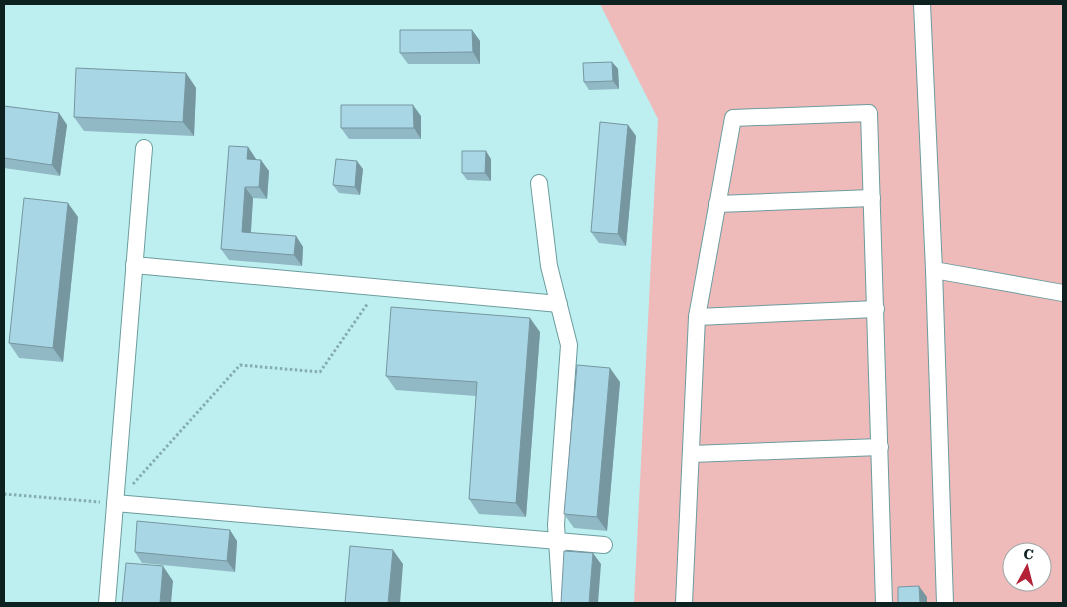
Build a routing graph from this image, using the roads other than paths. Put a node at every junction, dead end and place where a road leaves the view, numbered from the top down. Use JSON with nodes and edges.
{"nodes":[{"id":1,"x":922,"y":4,"type":"edge"},
{"id":2,"x":144,"y":148,"type":"dead end"},
{"id":3,"x":539,"y":183,"type":"dead end"},
{"id":4,"x":872,"y":198,"type":"junction"},
{"id":5,"x":717,"y":204,"type":"junction"},
{"id":6,"x":134,"y":265,"type":"junction"},
{"id":7,"x":934,"y":270,"type":"junction"},
{"id":8,"x":1063,"y":293,"type":"edge"},
{"id":9,"x":559,"y":304,"type":"junction"},
{"id":10,"x":876,"y":309,"type":"junction"},
{"id":11,"x":697,"y":317,"type":"junction"},
{"id":12,"x":880,"y":446,"type":"junction"},
{"id":13,"x":691,"y":454,"type":"junction"},
{"id":14,"x":115,"y":503,"type":"junction"},
{"id":15,"x":557,"y":541,"type":"junction"},
{"id":16,"x":604,"y":545,"type":"dead end"},
{"id":17,"x":107,"y":603,"type":"edge"},
{"id":18,"x":561,"y":603,"type":"edge"},
{"id":19,"x":684,"y":603,"type":"edge"},
{"id":20,"x":884,"y":603,"type":"edge"},
{"id":21,"x":945,"y":603,"type":"edge"}],
"edges":[{"from":1,"to":7,"type":"street"},
{"from":2,"to":6,"type":"street"},
{"from":3,"to":9,"type":"street"},
{"from":4,"to":5,"type":"street"},
{"from":4,"to":5,"type":"street"},
{"from":4,"to":10,"type":"street"},
{"from":5,"to":11,"type":"street"},
{"from":6,"to":9,"type":"street"},
{"from":6,"to":14,"type":"street"},
{"from":7,"to":8,"type":"street"},
{"from":7,"to":21,"type":"street"},
{"from":9,"to":15,"type":"street"},
{"from":10,"to":11,"type":"street"},
{"from":10,"to":12,"type":"street"},
{"from":11,"to":13,"type":"street"},
{"from":12,"to":13,"type":"street"},
{"from":12,"to":20,"type":"street"},
{"from":13,"to":19,"type":"street"},
{"from":14,"to":15,"type":"street"},
{"from":14,"to":17,"type":"street"},
{"from":15,"to":16,"type":"street"},
{"from":15,"to":18,"type":"street"}]}
